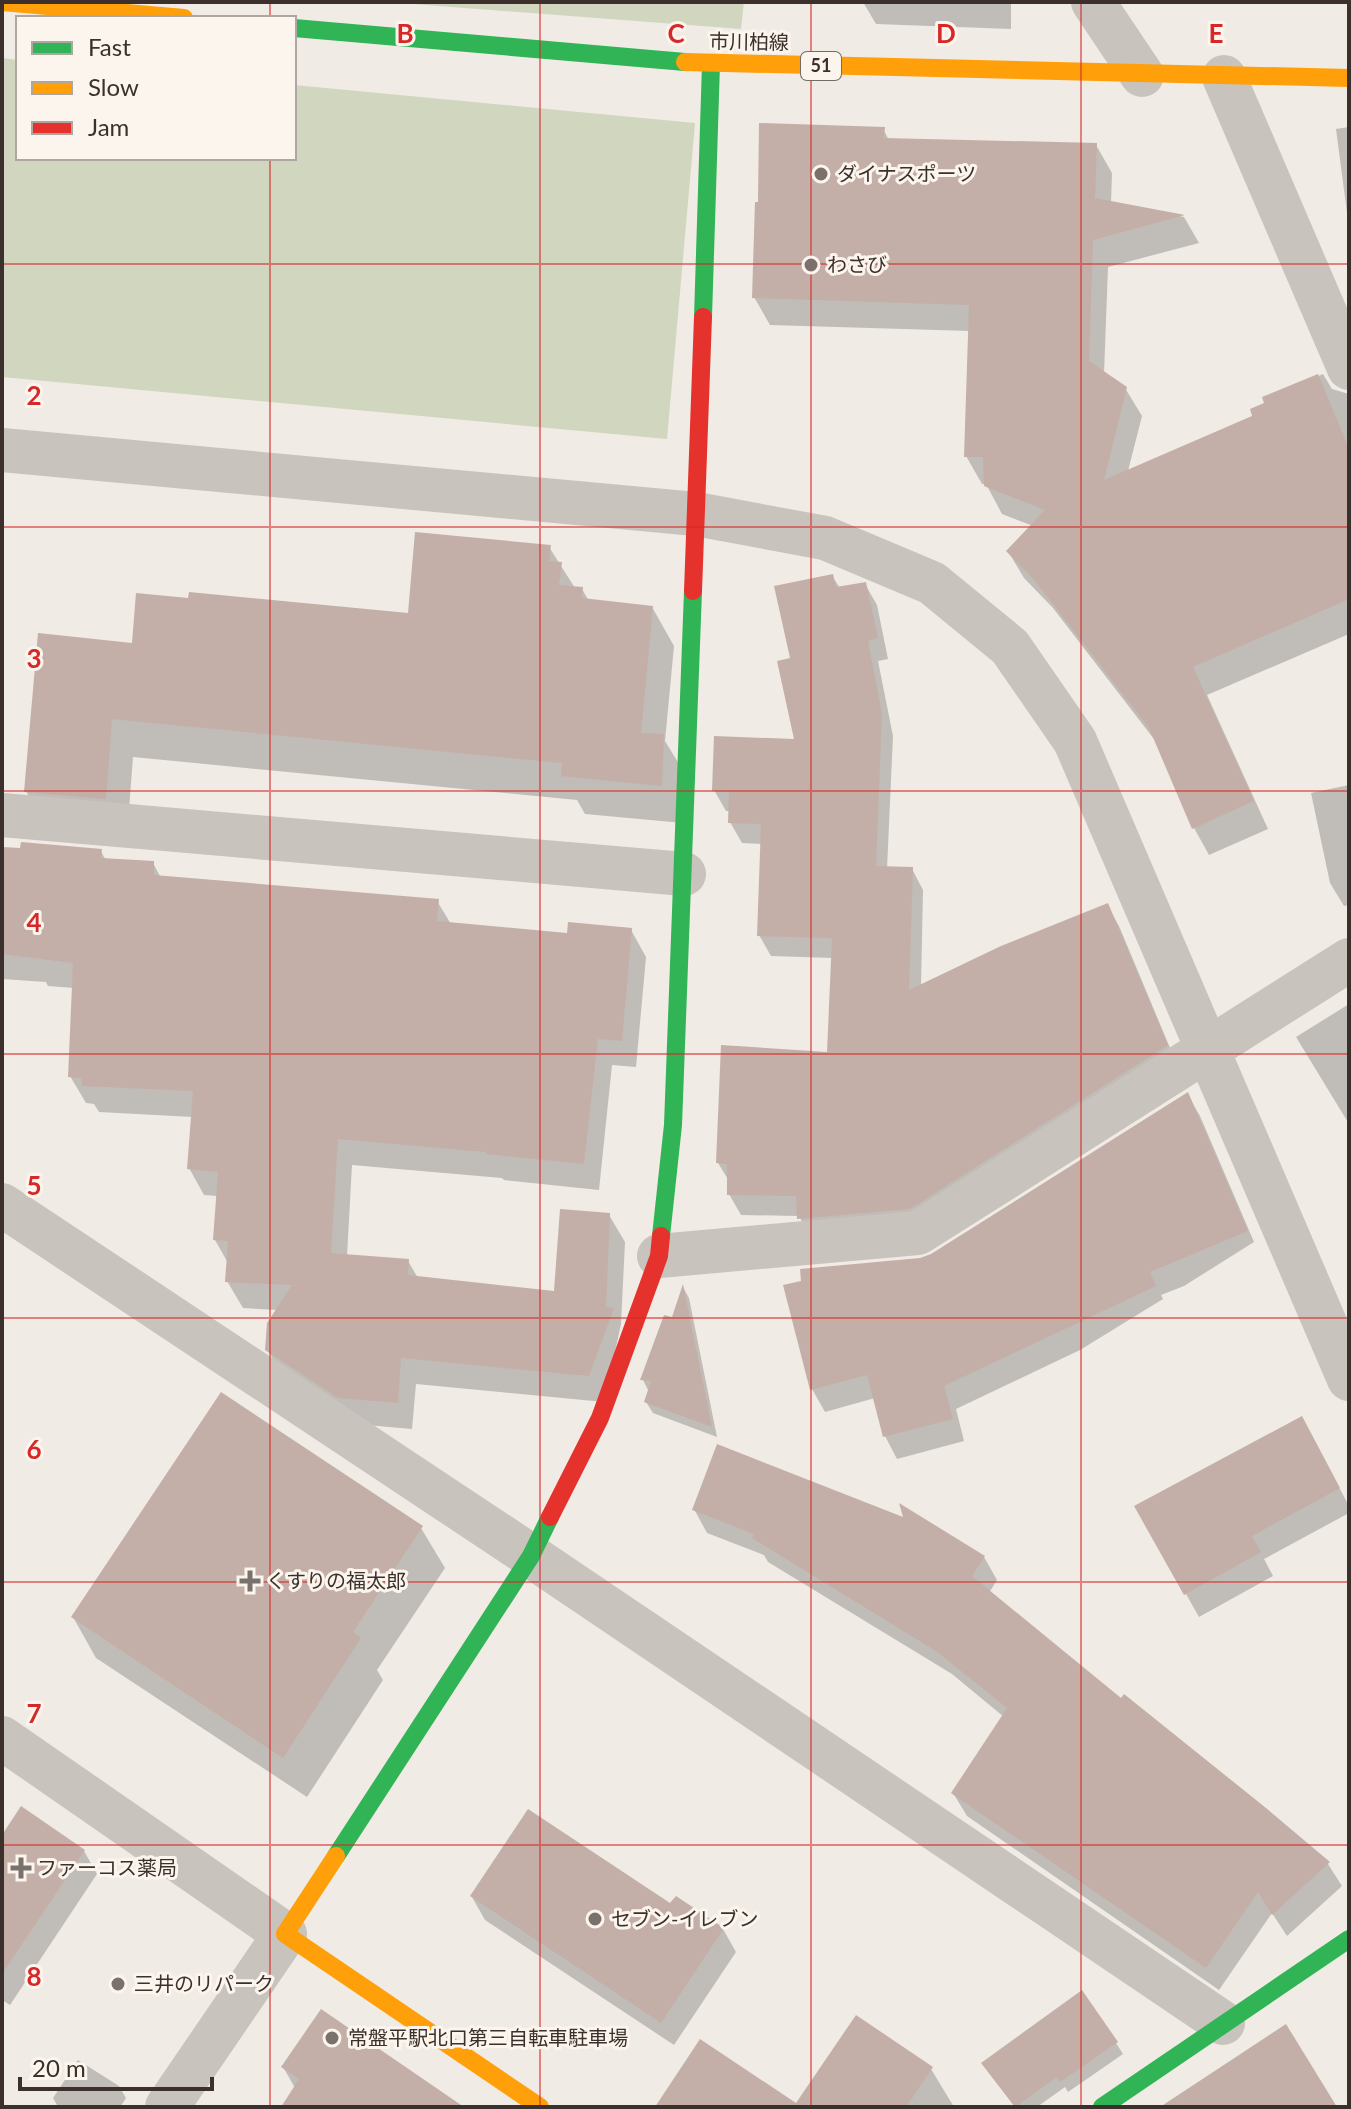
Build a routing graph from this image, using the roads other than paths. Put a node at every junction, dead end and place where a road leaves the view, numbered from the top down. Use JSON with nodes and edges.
{"nodes":[{"id":1,"x":2,"y":2,"type":"edge"},
{"id":2,"x":1093,"y":2,"type":"edge"},
{"id":3,"x":161,"y":16,"type":"edge"},
{"id":4,"x":296,"y":28,"type":"edge"},
{"id":5,"x":711,"y":64,"type":"junction"},
{"id":6,"x":1142,"y":75,"type":"junction"},
{"id":7,"x":1224,"y":77,"type":"junction"},
{"id":8,"x":1349,"y":78,"type":"edge"},
{"id":9,"x":1349,"y":368,"type":"edge"},
{"id":10,"x":2,"y":450,"type":"edge"},
{"id":11,"x":696,"y":514,"type":"junction"},
{"id":12,"x":2,"y":815,"type":"edge"},
{"id":13,"x":684,"y":874,"type":"junction"},
{"id":14,"x":1349,"y":960,"type":"edge"},
{"id":15,"x":1209,"y":1049,"type":"junction"},
{"id":16,"x":2,"y":1205,"type":"edge"},
{"id":17,"x":659,"y":1256,"type":"junction"},
{"id":18,"x":1349,"y":1379,"type":"edge"},
{"id":19,"x":531,"y":1556,"type":"junction"},
{"id":20,"x":2,"y":1738,"type":"edge"},
{"id":21,"x":285,"y":1934,"type":"junction"},
{"id":22,"x":1349,"y":1939,"type":"edge"},
{"id":23,"x":1223,"y":2023,"type":"junction"},
{"id":24,"x":167,"y":2107,"type":"edge"},
{"id":25,"x":540,"y":2107,"type":"edge"},
{"id":26,"x":1102,"y":2107,"type":"edge"}],
"edges":[{"from":1,"to":3,"type":"street"},
{"from":2,"to":6,"type":"street"},
{"from":4,"to":5,"type":"street","name":"市川柏線","number":"51"},
{"from":5,"to":6,"type":"street","name":"市川柏線","number":"51"},
{"from":5,"to":11,"type":"street"},
{"from":6,"to":7,"type":"street","name":"市川柏線","number":"51"},
{"from":7,"to":8,"type":"street","name":"市川柏線","number":"51"},
{"from":7,"to":9,"type":"street"},
{"from":10,"to":11,"type":"street"},
{"from":11,"to":13,"type":"street"},
{"from":11,"to":15,"type":"street"},
{"from":12,"to":13,"type":"street"},
{"from":13,"to":17,"type":"street"},
{"from":14,"to":15,"type":"street"},
{"from":15,"to":17,"type":"street"},
{"from":15,"to":18,"type":"street"},
{"from":16,"to":19,"type":"street"},
{"from":17,"to":19,"type":"street"},
{"from":19,"to":21,"type":"street"},
{"from":19,"to":23,"type":"street"},
{"from":20,"to":21,"type":"street"},
{"from":21,"to":24,"type":"street"},
{"from":21,"to":25,"type":"street"},
{"from":22,"to":23,"type":"street"},
{"from":23,"to":26,"type":"street"}]}
